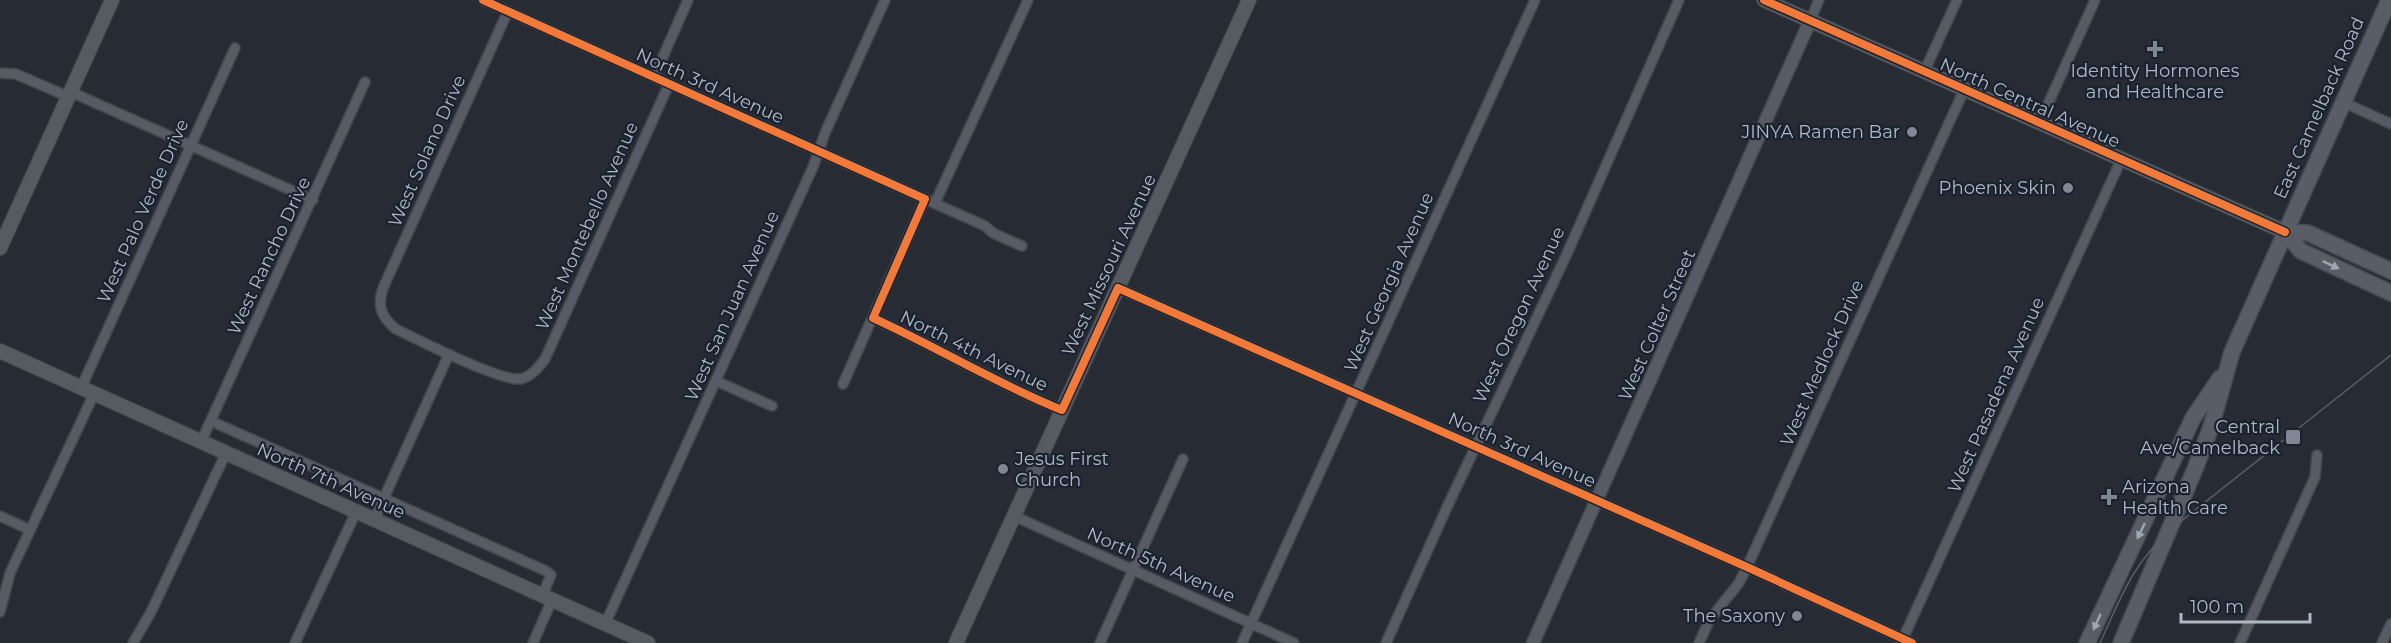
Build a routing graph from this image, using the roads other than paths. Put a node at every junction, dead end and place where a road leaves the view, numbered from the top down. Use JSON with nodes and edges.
{"nodes":[{"id":1,"x":112,"y":0,"type":"edge"},
{"id":2,"x":483,"y":0,"type":"edge"},
{"id":3,"x":688,"y":0,"type":"edge"},
{"id":4,"x":885,"y":0,"type":"edge"},
{"id":5,"x":1028,"y":0,"type":"edge"},
{"id":6,"x":1249,"y":0,"type":"edge"},
{"id":7,"x":1535,"y":0,"type":"edge"},
{"id":8,"x":1679,"y":0,"type":"edge"},
{"id":9,"x":1764,"y":0,"type":"edge"},
{"id":10,"x":1819,"y":0,"type":"edge"},
{"id":11,"x":1957,"y":0,"type":"edge"},
{"id":12,"x":2095,"y":0,"type":"edge"},
{"id":13,"x":2389,"y":0,"type":"edge"},
{"id":14,"x":508,"y":11,"type":"junction"},
{"id":15,"x":1810,"y":21,"type":"junction"},
{"id":16,"x":235,"y":48,"type":"dead end"},
{"id":17,"x":1924,"y":72,"type":"junction"},
{"id":18,"x":0,"y":73,"type":"edge"},
{"id":19,"x":654,"y":77,"type":"junction"},
{"id":20,"x":365,"y":82,"type":"dead end"},
{"id":21,"x":669,"y":84,"type":"junction"},
{"id":22,"x":1964,"y":90,"type":"junction"},
{"id":23,"x":70,"y":94,"type":"junction"},
{"id":24,"x":2343,"y":102,"type":"junction"},
{"id":25,"x":2039,"y":124,"type":"junction"},
{"id":26,"x":2391,"y":124,"type":"edge"},
{"id":27,"x":191,"y":146,"type":"junction"},
{"id":28,"x":818,"y":150,"type":"junction"},
{"id":29,"x":2121,"y":160,"type":"junction"},
{"id":30,"x":925,"y":199,"type":"junction"},
{"id":31,"x":313,"y":201,"type":"junction"},
{"id":32,"x":935,"y":203,"type":"junction"},
{"id":33,"x":2285,"y":232,"type":"junction"},
{"id":34,"x":1022,"y":246,"type":"dead end"},
{"id":35,"x":0,"y":248,"type":"edge"},
{"id":36,"x":2391,"y":271,"type":"edge"},
{"id":37,"x":1119,"y":288,"type":"junction"},
{"id":38,"x":2391,"y":293,"type":"edge"},
{"id":39,"x":873,"y":318,"type":"junction"},
{"id":40,"x":0,"y":351,"type":"edge"},
{"id":41,"x":450,"y":354,"type":"junction"},
{"id":42,"x":2226,"y":368,"type":"junction"},
{"id":43,"x":716,"y":381,"type":"junction"},
{"id":44,"x":843,"y":384,"type":"dead end"},
{"id":45,"x":88,"y":391,"type":"junction"},
{"id":46,"x":1357,"y":393,"type":"junction"},
{"id":47,"x":772,"y":406,"type":"dead end"},
{"id":48,"x":1062,"y":410,"type":"junction"},
{"id":49,"x":211,"y":421,"type":"junction"},
{"id":50,"x":2188,"y":431,"type":"junction"},
{"id":51,"x":201,"y":442,"type":"junction"},
{"id":52,"x":1476,"y":446,"type":"junction"},
{"id":53,"x":226,"y":453,"type":"junction"},
{"id":54,"x":2318,"y":455,"type":"dead end"},
{"id":55,"x":1183,"y":459,"type":"dead end"},
{"id":56,"x":2195,"y":469,"type":"junction"},
{"id":57,"x":384,"y":500,"type":"junction"},
{"id":58,"x":1598,"y":501,"type":"junction"},
{"id":59,"x":356,"y":512,"type":"junction"},
{"id":60,"x":0,"y":516,"type":"edge"},
{"id":61,"x":1014,"y":516,"type":"junction"},
{"id":62,"x":374,"y":520,"type":"junction"},
{"id":63,"x":30,"y":530,"type":"junction"},
{"id":64,"x":1747,"y":567,"type":"junction"},
{"id":65,"x":1133,"y":570,"type":"junction"},
{"id":66,"x":547,"y":598,"type":"junction"},
{"id":67,"x":0,"y":612,"type":"edge"},
{"id":68,"x":605,"y":624,"type":"junction"},
{"id":69,"x":1251,"y":624,"type":"junction"},
{"id":70,"x":2391,"y":624,"type":"edge"},
{"id":71,"x":1905,"y":642,"type":"edge"},
{"id":72,"x":134,"y":643,"type":"edge"},
{"id":73,"x":295,"y":643,"type":"edge"},
{"id":74,"x":533,"y":643,"type":"edge"},
{"id":75,"x":648,"y":643,"type":"edge"},
{"id":76,"x":956,"y":643,"type":"edge"},
{"id":77,"x":1100,"y":643,"type":"edge"},
{"id":78,"x":1242,"y":643,"type":"edge"},
{"id":79,"x":1294,"y":643,"type":"edge"},
{"id":80,"x":1386,"y":643,"type":"edge"},
{"id":81,"x":1533,"y":643,"type":"edge"},
{"id":82,"x":1699,"y":643,"type":"edge"},
{"id":83,"x":2087,"y":643,"type":"edge"},
{"id":84,"x":2121,"y":643,"type":"edge"},
{"id":85,"x":2240,"y":643,"type":"edge"},
{"id":86,"x":2382,"y":643,"type":"edge"}],
"edges":[{"from":1,"to":23,"type":"main road"},
{"from":2,"to":14,"type":"street","name":"North 3rd Avenue"},
{"from":3,"to":19,"type":"street"},
{"from":4,"to":28,"type":"street","name":"West San Juan Avenue"},
{"from":5,"to":32,"type":"street"},
{"from":6,"to":37,"type":"main road","name":"West Missouri Avenue"},
{"from":7,"to":46,"type":"street","name":"West Georgia Avenue"},
{"from":8,"to":52,"type":"street","name":"West Oregon Avenue"},
{"from":9,"to":15,"type":"main road","name":"North Central Avenue"},
{"from":10,"to":15,"type":"street"},
{"from":11,"to":17,"type":"street"},
{"from":12,"to":25,"type":"street"},
{"from":13,"to":24,"type":"main road","name":"East Camelback Road"},
{"from":14,"to":19,"type":"street","name":"North 3rd Avenue"},
{"from":14,"to":41,"type":"street","name":"West Solano Drive"},
{"from":15,"to":17,"type":"main road","name":"North Central Avenue"},
{"from":15,"to":58,"type":"street","name":"West Colter Street"},
{"from":16,"to":27,"type":"street","name":"West Palo Verde Drive"},
{"from":17,"to":22,"type":"main road","name":"North Central Avenue"},
{"from":18,"to":23,"type":"street"},
{"from":19,"to":21,"type":"street","name":"North 3rd Avenue"},
{"from":20,"to":31,"type":"street","name":"West Rancho Drive"},
{"from":21,"to":28,"type":"street","name":"North 3rd Avenue"},
{"from":21,"to":41,"type":"street","name":"West Montebello Avenue"},
{"from":22,"to":25,"type":"main road","name":"North Central Avenue"},
{"from":22,"to":64,"type":"street","name":"West Medlock Drive"},
{"from":23,"to":27,"type":"street"},
{"from":23,"to":35,"type":"main road"},
{"from":24,"to":26,"type":"street"},
{"from":24,"to":33,"type":"main road","name":"East Camelback Road"},
{"from":25,"to":29,"type":"main road","name":"North Central Avenue"},
{"from":27,"to":31,"type":"street"},
{"from":27,"to":45,"type":"street","name":"West Palo Verde Drive"},
{"from":28,"to":30,"type":"street","name":"North 3rd Avenue"},
{"from":28,"to":43,"type":"street","name":"West San Juan Avenue"},
{"from":29,"to":33,"type":"main road","name":"North Central Avenue"},
{"from":29,"to":71,"type":"street","name":"West Pasadena Avenue"},
{"from":30,"to":32,"type":"street","name":"North 3rd Avenue"},
{"from":30,"to":39,"type":"street"},
{"from":31,"to":49,"type":"street","name":"West Rancho Drive"},
{"from":32,"to":34,"type":"street","name":"North 3rd Avenue"},
{"from":33,"to":36,"type":"main road","name":"North Central Avenue"},
{"from":33,"to":38,"type":"main road","name":"North Central Avenue","one_way":true},
{"from":33,"to":42,"type":"main road","name":"East Camelback Road"},
{"from":37,"to":46,"type":"street","name":"North 3rd Avenue"},
{"from":37,"to":48,"type":"main road","name":"West Missouri Avenue"},
{"from":39,"to":44,"type":"street"},
{"from":39,"to":48,"type":"street","name":"North 4th Avenue"},
{"from":40,"to":45,"type":"main road","name":"North 7th Avenue"},
{"from":41,"to":57,"type":"street"},
{"from":42,"to":50,"type":"main road"},
{"from":42,"to":56,"type":"main road"},
{"from":43,"to":47,"type":"street"},
{"from":43,"to":68,"type":"street","name":"West San Juan Avenue"},
{"from":45,"to":51,"type":"main road","name":"North 7th Avenue"},
{"from":45,"to":63,"type":"street","name":"West Palo Verde Drive"},
{"from":46,"to":52,"type":"street","name":"North 3rd Avenue"},
{"from":46,"to":69,"type":"street","name":"West Georgia Avenue"},
{"from":48,"to":61,"type":"main road","name":"West Missouri Avenue"},
{"from":49,"to":51,"type":"street","name":"West Rancho Drive"},
{"from":49,"to":57,"type":"street"},
{"from":50,"to":56,"type":"main road"},
{"from":50,"to":83,"type":"main road","one_way":true},
{"from":51,"to":53,"type":"main road","name":"North 7th Avenue"},
{"from":52,"to":58,"type":"street","name":"North 3rd Avenue"},
{"from":52,"to":80,"type":"street","name":"West Oregon Avenue"},
{"from":53,"to":59,"type":"main road","name":"North 7th Avenue"},
{"from":53,"to":72,"type":"street"},
{"from":54,"to":85,"type":"street"},
{"from":55,"to":65,"type":"street"},
{"from":56,"to":84,"type":"main road"},
{"from":57,"to":62,"type":"street"},
{"from":57,"to":66,"type":"street"},
{"from":58,"to":64,"type":"street","name":"North 3rd Avenue"},
{"from":58,"to":81,"type":"street","name":"West Colter Street"},
{"from":59,"to":62,"type":"main road","name":"North 7th Avenue"},
{"from":59,"to":73,"type":"street"},
{"from":60,"to":63,"type":"street"},
{"from":61,"to":65,"type":"street","name":"North 5th Avenue"},
{"from":61,"to":76,"type":"main road","name":"West Missouri Avenue"},
{"from":62,"to":66,"type":"main road","name":"North 7th Avenue"},
{"from":63,"to":67,"type":"street","name":"West Palo Verde Drive"},
{"from":64,"to":71,"type":"street","name":"North 3rd Avenue"},
{"from":64,"to":82,"type":"street","name":"West Medlock Drive"},
{"from":65,"to":69,"type":"street","name":"North 5th Avenue"},
{"from":65,"to":77,"type":"street"},
{"from":66,"to":68,"type":"main road","name":"North 7th Avenue"},
{"from":66,"to":74,"type":"street"},
{"from":68,"to":75,"type":"main road","name":"North 7th Avenue"},
{"from":69,"to":78,"type":"street","name":"West Georgia Avenue"},
{"from":69,"to":79,"type":"street","name":"North 5th Avenue"},
{"from":70,"to":86,"type":"street"}]}
